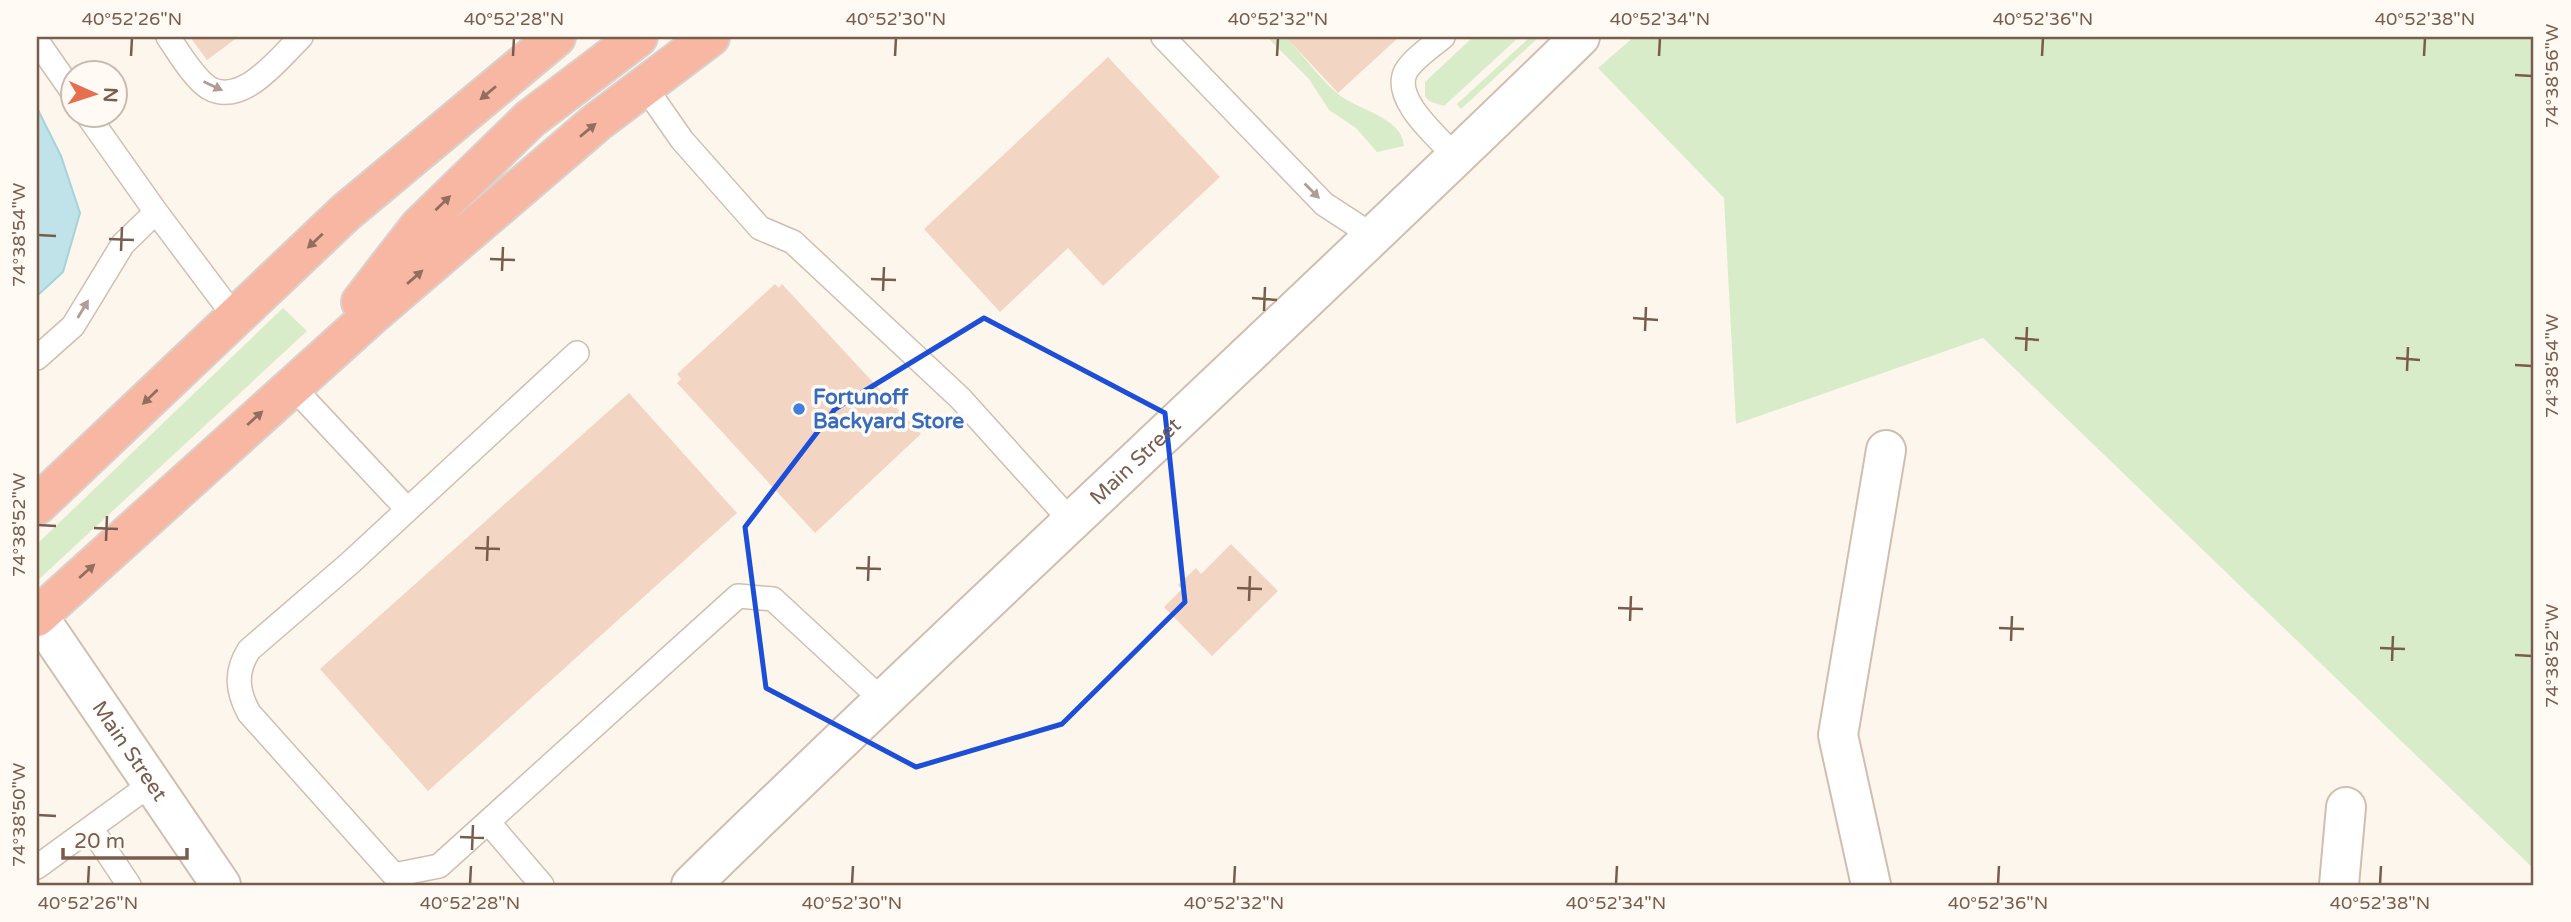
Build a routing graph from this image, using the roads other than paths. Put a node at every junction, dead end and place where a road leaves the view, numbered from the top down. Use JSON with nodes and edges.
{"nodes":[{"id":1,"x":168,"y":37,"type":"edge"},
{"id":2,"x":301,"y":37,"type":"edge"},
{"id":3,"x":638,"y":37,"type":"edge"},
{"id":4,"x":710,"y":37,"type":"edge"},
{"id":5,"x":1163,"y":37,"type":"edge"},
{"id":6,"x":1443,"y":37,"type":"edge"},
{"id":7,"x":1580,"y":37,"type":"edge"},
{"id":8,"x":37,"y":41,"type":"edge"},
{"id":9,"x":542,"y":41,"type":"edge"},
{"id":10,"x":60,"y":74,"type":"edge"},
{"id":11,"x":645,"y":87,"type":"junction"},
{"id":12,"x":98,"y":130,"type":"edge"},
{"id":13,"x":1456,"y":157,"type":"junction"},
{"id":14,"x":156,"y":212,"type":"junction"},
{"id":15,"x":1373,"y":236,"type":"junction"},
{"id":16,"x":234,"y":316,"type":"junction"},
{"id":17,"x":577,"y":353,"type":"dead end"},
{"id":18,"x":37,"y":358,"type":"edge"},
{"id":19,"x":300,"y":377,"type":"junction"},
{"id":20,"x":1886,"y":450,"type":"dead end"},
{"id":21,"x":37,"y":505,"type":"edge"},
{"id":22,"x":407,"y":509,"type":"junction"},
{"id":23,"x":1071,"y":521,"type":"junction"},
{"id":24,"x":37,"y":617,"type":"edge"},
{"id":25,"x":881,"y":699,"type":"junction"},
{"id":26,"x":151,"y":784,"type":"junction"},
{"id":27,"x":2346,"y":807,"type":"dead end"},
{"id":28,"x":489,"y":823,"type":"junction"},
{"id":29,"x":91,"y":828,"type":"junction"},
{"id":30,"x":37,"y":867,"type":"edge"},
{"id":31,"x":129,"y":885,"type":"edge"},
{"id":32,"x":221,"y":885,"type":"edge"},
{"id":33,"x":542,"y":885,"type":"edge"},
{"id":34,"x":691,"y":885,"type":"edge"},
{"id":35,"x":1871,"y":885,"type":"edge"},
{"id":36,"x":2339,"y":885,"type":"edge"}],
"edges":[{"from":1,"to":2,"type":"lane","one_way":true},
{"from":19,"to":3,"type":"highway","one_way":true},
{"from":4,"to":11,"type":"highway"},
{"from":5,"to":15,"type":"lane","one_way":true},
{"from":6,"to":13,"type":"lane"},
{"from":7,"to":13,"type":"street","name":"Main Street"},
{"from":8,"to":10,"type":"lane"},
{"from":9,"to":16,"type":"highway","one_way":true},
{"from":19,"to":11,"type":"highway","one_way":true},
{"from":11,"to":23,"type":"lane"},
{"from":12,"to":14,"type":"lane"},
{"from":13,"to":15,"type":"street","name":"Main Street"},
{"from":14,"to":16,"type":"lane"},
{"from":18,"to":14,"type":"lane","one_way":true},
{"from":15,"to":23,"type":"street","name":"Main Street"},
{"from":16,"to":21,"type":"highway","one_way":true},
{"from":17,"to":22,"type":"lane"},
{"from":19,"to":22,"type":"lane"},
{"from":24,"to":19,"type":"highway","one_way":true},
{"from":20,"to":35,"type":"street"},
{"from":22,"to":28,"type":"lane"},
{"from":23,"to":25,"type":"street","name":"Main Street"},
{"from":24,"to":26,"type":"street","name":"Main Street"},
{"from":25,"to":28,"type":"lane"},
{"from":25,"to":34,"type":"street","name":"Main Street"},
{"from":26,"to":29,"type":"lane"},
{"from":26,"to":32,"type":"street","name":"Main Street"},
{"from":27,"to":36,"type":"street"},
{"from":28,"to":33,"type":"lane"},
{"from":29,"to":30,"type":"lane"},
{"from":29,"to":31,"type":"lane"}]}
